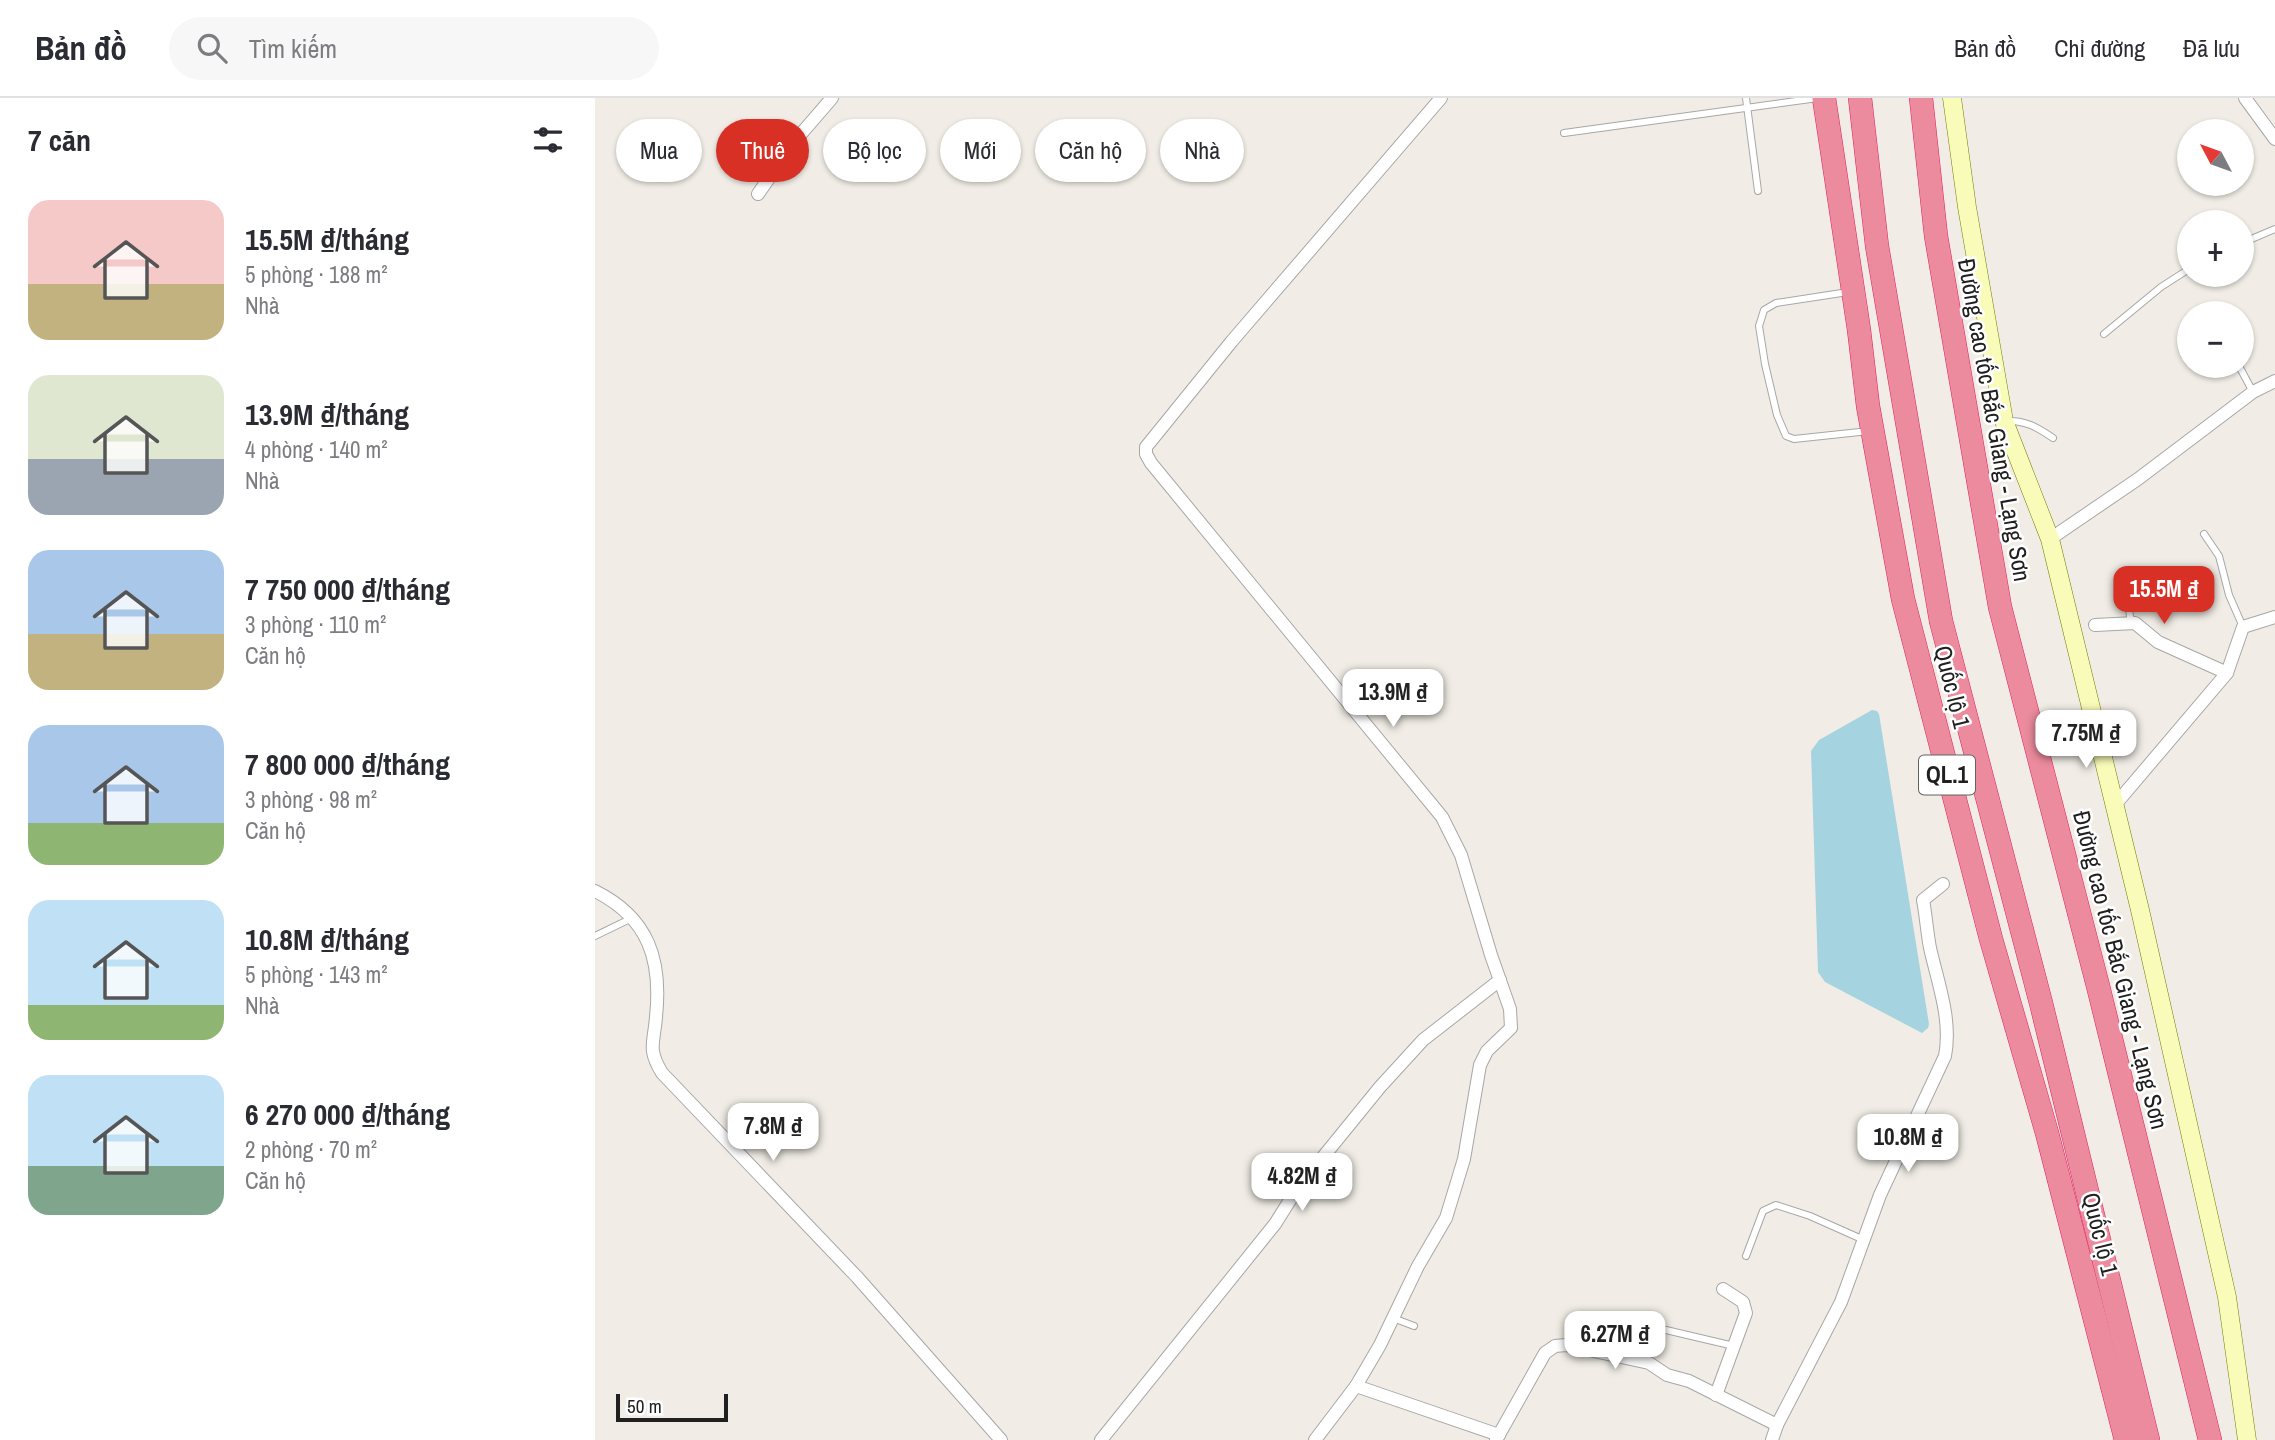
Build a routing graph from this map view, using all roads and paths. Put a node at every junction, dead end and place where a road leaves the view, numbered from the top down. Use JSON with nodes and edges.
{"nodes":[{"id":1,"x":832,"y":98,"type":"edge"},
{"id":2,"x":1441,"y":98,"type":"edge"},
{"id":3,"x":1746,"y":98,"type":"edge"},
{"id":4,"x":1818,"y":98,"type":"edge"},
{"id":5,"x":1824,"y":98,"type":"edge"},
{"id":6,"x":1860,"y":98,"type":"edge"},
{"id":7,"x":1921,"y":98,"type":"edge"},
{"id":8,"x":1952,"y":98,"type":"edge"},
{"id":9,"x":2245,"y":98,"type":"edge"},
{"id":10,"x":1747,"y":108,"type":"junction"},
{"id":11,"x":1564,"y":133,"type":"dead end"},
{"id":12,"x":2275,"y":139,"type":"edge"},
{"id":13,"x":1758,"y":191,"type":"dead end"},
{"id":14,"x":758,"y":194,"type":"dead end"},
{"id":15,"x":2275,"y":229,"type":"edge"},
{"id":16,"x":2254,"y":238,"type":"edge"},
{"id":17,"x":2177,"y":277,"type":"edge"},
{"id":18,"x":1853,"y":292,"type":"junction"},
{"id":19,"x":2104,"y":334,"type":"dead end"},
{"id":20,"x":2245,"y":378,"type":"edge"},
{"id":21,"x":2275,"y":381,"type":"edge"},
{"id":22,"x":2253,"y":392,"type":"junction"},
{"id":23,"x":2004,"y":421,"type":"junction"},
{"id":24,"x":1872,"y":430,"type":"junction"},
{"id":25,"x":2053,"y":438,"type":"dead end"},
{"id":26,"x":2204,"y":534,"type":"dead end"},
{"id":27,"x":2050,"y":538,"type":"junction"},
{"id":28,"x":2125,"y":570,"type":"dead end"},
{"id":29,"x":2275,"y":617,"type":"edge"},
{"id":30,"x":2136,"y":624,"type":"junction"},
{"id":31,"x":2095,"y":625,"type":"dead end"},
{"id":32,"x":2243,"y":627,"type":"junction"},
{"id":33,"x":2227,"y":673,"type":"junction"},
{"id":34,"x":2114,"y":806,"type":"junction"},
{"id":35,"x":1943,"y":884,"type":"dead end"},
{"id":36,"x":595,"y":891,"type":"edge"},
{"id":37,"x":632,"y":918,"type":"junction"},
{"id":38,"x":595,"y":936,"type":"edge"},
{"id":39,"x":1500,"y":980,"type":"junction"},
{"id":40,"x":1864,"y":1240,"type":"junction"},
{"id":41,"x":1746,"y":1256,"type":"dead end"},
{"id":42,"x":1723,"y":1289,"type":"dead end"},
{"id":43,"x":1393,"y":1318,"type":"junction"},
{"id":44,"x":1414,"y":1326,"type":"dead end"},
{"id":45,"x":1666,"y":1330,"type":"dead end"},
{"id":46,"x":1734,"y":1346,"type":"junction"},
{"id":47,"x":1356,"y":1386,"type":"junction"},
{"id":48,"x":1716,"y":1395,"type":"junction"},
{"id":49,"x":1777,"y":1425,"type":"junction"},
{"id":50,"x":1498,"y":1438,"type":"edge"},
{"id":51,"x":1001,"y":1440,"type":"edge"},
{"id":52,"x":1101,"y":1440,"type":"edge"},
{"id":53,"x":1315,"y":1440,"type":"edge"},
{"id":54,"x":1772,"y":1440,"type":"edge"},
{"id":55,"x":2126,"y":1440,"type":"edge"},
{"id":56,"x":2148,"y":1440,"type":"edge"},
{"id":57,"x":2210,"y":1440,"type":"edge"},
{"id":58,"x":2247,"y":1440,"type":"edge"}],
"edges":[{"from":1,"to":14,"type":"street"},
{"from":2,"to":39,"type":"street"},
{"from":3,"to":10,"type":"lane"},
{"from":4,"to":10,"type":"lane"},
{"from":5,"to":18,"type":"highway","name":"Quốc lộ 1","number":"QL.1"},
{"from":6,"to":56,"type":"highway"},
{"from":7,"to":57,"type":"highway","name":"Đường cao tốc Bắc Giang - Lạng Sơn"},
{"from":8,"to":23,"type":"street"},
{"from":9,"to":12,"type":"street"},
{"from":10,"to":11,"type":"lane"},
{"from":10,"to":13,"type":"lane"},
{"from":15,"to":16,"type":"lane"},
{"from":17,"to":19,"type":"lane"},
{"from":18,"to":24,"type":"highway","name":"Quốc lộ 1","number":"QL.1"},
{"from":18,"to":24,"type":"lane"},
{"from":20,"to":22,"type":"lane"},
{"from":21,"to":22,"type":"street"},
{"from":22,"to":27,"type":"street"},
{"from":23,"to":25,"type":"lane"},
{"from":23,"to":27,"type":"street"},
{"from":24,"to":55,"type":"highway","name":"Quốc lộ 1","number":"QL.1"},
{"from":26,"to":32,"type":"lane"},
{"from":27,"to":34,"type":"street"},
{"from":28,"to":30,"type":"lane"},
{"from":29,"to":32,"type":"street"},
{"from":30,"to":31,"type":"street"},
{"from":30,"to":33,"type":"street"},
{"from":32,"to":33,"type":"street"},
{"from":33,"to":34,"type":"street"},
{"from":34,"to":58,"type":"street"},
{"from":35,"to":40,"type":"street"},
{"from":36,"to":37,"type":"street"},
{"from":37,"to":38,"type":"lane"},
{"from":37,"to":51,"type":"street"},
{"from":39,"to":43,"type":"street"},
{"from":39,"to":52,"type":"street"},
{"from":40,"to":41,"type":"lane"},
{"from":40,"to":49,"type":"street"},
{"from":42,"to":46,"type":"street"},
{"from":43,"to":44,"type":"lane"},
{"from":43,"to":47,"type":"street"},
{"from":45,"to":46,"type":"lane"},
{"from":46,"to":48,"type":"street"},
{"from":47,"to":50,"type":"street"},
{"from":47,"to":53,"type":"street"},
{"from":48,"to":49,"type":"street"},
{"from":48,"to":50,"type":"street"},
{"from":49,"to":54,"type":"street"}]}
